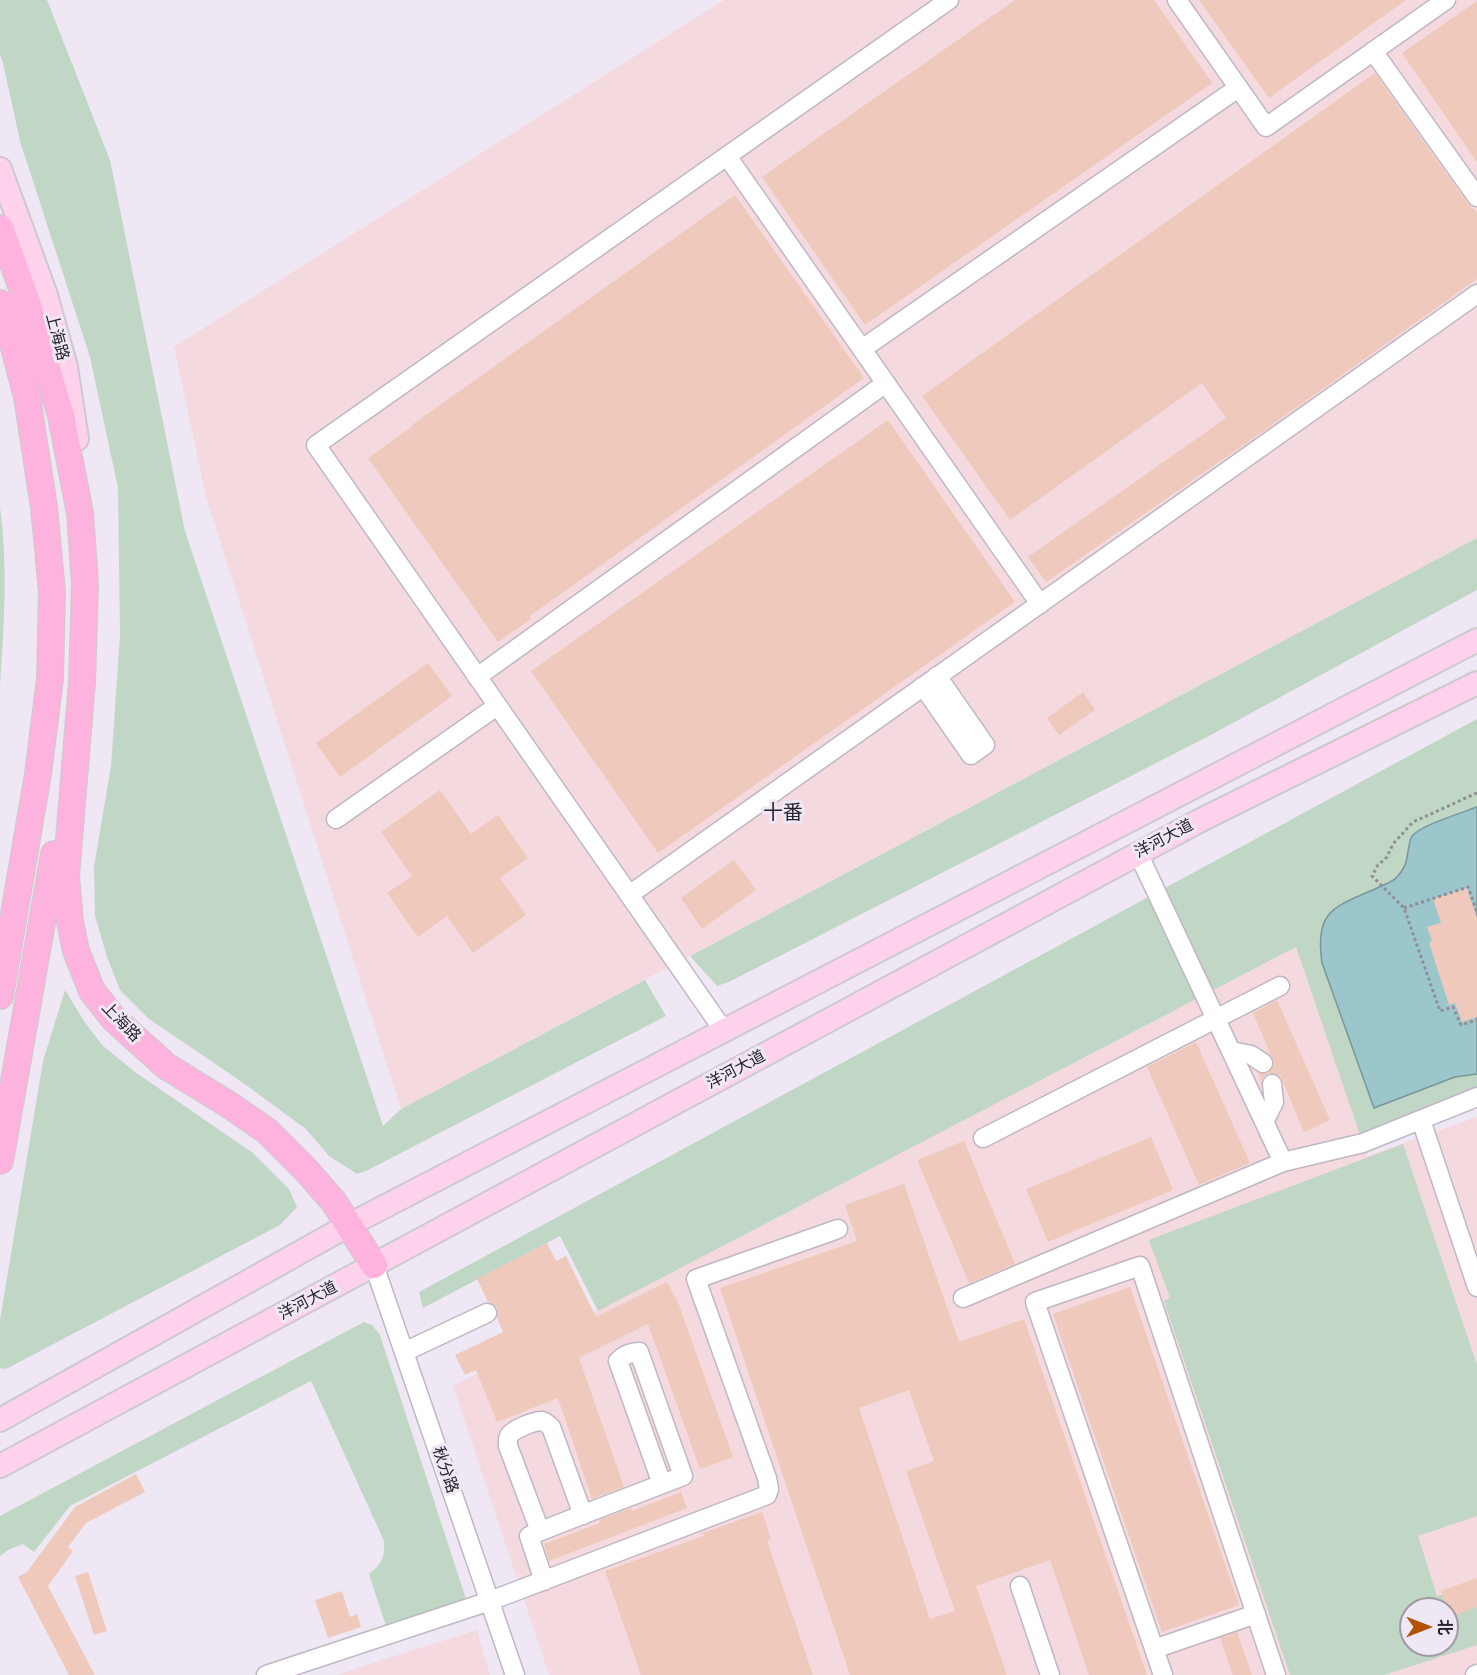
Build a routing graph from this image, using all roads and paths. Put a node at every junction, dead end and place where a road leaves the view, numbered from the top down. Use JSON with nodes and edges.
{"nodes":[{"id":1,"x":949,"y":0,"type":"edge"},
{"id":2,"x":1177,"y":0,"type":"edge"},
{"id":3,"x":1446,"y":0,"type":"edge"},
{"id":4,"x":1373,"y":51,"type":"junction"},
{"id":5,"x":1238,"y":88,"type":"junction"},
{"id":6,"x":727,"y":156,"type":"junction"},
{"id":7,"x":0,"y":169,"type":"edge"},
{"id":8,"x":1477,"y":198,"type":"edge"},
{"id":9,"x":0,"y":228,"type":"edge"},
{"id":10,"x":1477,"y":294,"type":"edge"},
{"id":11,"x":0,"y":303,"type":"edge"},
{"id":12,"x":0,"y":336,"type":"edge"},
{"id":13,"x":862,"y":349,"type":"junction"},
{"id":14,"x":886,"y":383,"type":"junction"},
{"id":15,"x":44,"y":507,"type":"junction"},
{"id":16,"x":80,"y":513,"type":"junction"},
{"id":17,"x":1040,"y":604,"type":"junction"},
{"id":18,"x":1477,"y":640,"type":"edge"},
{"id":19,"x":477,"y":677,"type":"junction"},
{"id":20,"x":82,"y":682,"type":"junction"},
{"id":21,"x":1477,"y":683,"type":"edge"},
{"id":22,"x":497,"y":706,"type":"junction"},
{"id":23,"x":1477,"y":793,"type":"edge"},
{"id":24,"x":336,"y":819,"type":"dead end"},
{"id":25,"x":1138,"y":853,"type":"junction"},
{"id":26,"x":629,"y":895,"type":"junction"},
{"id":27,"x":1404,"y":908,"type":"junction"},
{"id":28,"x":1477,"y":912,"type":"edge"},
{"id":29,"x":1280,"y":986,"type":"dead end"},
{"id":30,"x":0,"y":996,"type":"edge"},
{"id":31,"x":1215,"y":1018,"type":"junction"},
{"id":32,"x":1477,"y":1020,"type":"edge"},
{"id":33,"x":724,"y":1030,"type":"junction"},
{"id":34,"x":1231,"y":1051,"type":"junction"},
{"id":35,"x":1263,"y":1064,"type":"dead end"},
{"id":36,"x":1272,"y":1084,"type":"dead end"},
{"id":37,"x":1477,"y":1097,"type":"edge"},
{"id":38,"x":1421,"y":1119,"type":"junction"},
{"id":39,"x":1264,"y":1122,"type":"junction"},
{"id":40,"x":983,"y":1138,"type":"dead end"},
{"id":41,"x":0,"y":1161,"type":"edge"},
{"id":42,"x":1283,"y":1162,"type":"junction"},
{"id":43,"x":349,"y":1225,"type":"junction"},
{"id":44,"x":838,"y":1230,"type":"dead end"},
{"id":45,"x":1473,"y":1260,"type":"edge"},
{"id":46,"x":374,"y":1265,"type":"junction"},
{"id":47,"x":1477,"y":1287,"type":"edge"},
{"id":48,"x":963,"y":1298,"type":"dead end"},
{"id":49,"x":487,"y":1313,"type":"dead end"},
{"id":50,"x":404,"y":1352,"type":"junction"},
{"id":51,"x":0,"y":1420,"type":"edge"},
{"id":52,"x":0,"y":1466,"type":"edge"},
{"id":53,"x":662,"y":1484,"type":"junction"},
{"id":54,"x":583,"y":1515,"type":"junction"},
{"id":55,"x":540,"y":1531,"type":"junction"},
{"id":56,"x":544,"y":1581,"type":"junction"},
{"id":57,"x":1020,"y":1586,"type":"dead end"},
{"id":58,"x":490,"y":1601,"type":"junction"},
{"id":59,"x":1256,"y":1614,"type":"junction"},
{"id":60,"x":1154,"y":1649,"type":"junction"},
{"id":61,"x":266,"y":1675,"type":"edge"},
{"id":62,"x":515,"y":1675,"type":"edge"},
{"id":63,"x":1050,"y":1675,"type":"edge"},
{"id":64,"x":1163,"y":1675,"type":"edge"},
{"id":65,"x":1276,"y":1675,"type":"edge"}],
"edges":[{"from":1,"to":6,"type":"street"},
{"from":2,"to":5,"type":"street"},
{"from":3,"to":4,"type":"street"},
{"from":4,"to":5,"type":"street"},
{"from":4,"to":8,"type":"street"},
{"from":5,"to":13,"type":"street"},
{"from":6,"to":13,"type":"street"},
{"from":6,"to":19,"type":"street"},
{"from":7,"to":16,"type":"main road","name":"上海路"},
{"from":9,"to":16,"type":"highway","name":"上海路"},
{"from":10,"to":17,"type":"street"},
{"from":11,"to":15,"type":"highway"},
{"from":12,"to":15,"type":"main road"},
{"from":13,"to":14,"type":"street"},
{"from":14,"to":17,"type":"street"},
{"from":14,"to":19,"type":"street"},
{"from":15,"to":30,"type":"highway"},
{"from":16,"to":20,"type":"highway","name":"上海路"},
{"from":17,"to":26,"type":"street"},
{"from":18,"to":33,"type":"main road","name":"洋河大道"},
{"from":19,"to":22,"type":"street"},
{"from":20,"to":41,"type":"highway","name":"上海路"},
{"from":20,"to":43,"type":"highway","name":"上海路"},
{"from":21,"to":25,"type":"main road","name":"洋河大道"},
{"from":22,"to":24,"type":"street"},
{"from":22,"to":26,"type":"street"},
{"from":23,"to":27,"type":"path"},
{"from":25,"to":31,"type":"street"},
{"from":25,"to":46,"type":"main road","name":"洋河大道"},
{"from":26,"to":33,"type":"street"},
{"from":27,"to":28,"type":"path"},
{"from":27,"to":32,"type":"path"},
{"from":29,"to":31,"type":"street"},
{"from":31,"to":34,"type":"street"},
{"from":31,"to":40,"type":"street"},
{"from":33,"to":43,"type":"main road","name":"洋河大道"},
{"from":34,"to":35,"type":"street"},
{"from":34,"to":39,"type":"street"},
{"from":36,"to":39,"type":"street"},
{"from":37,"to":38,"type":"street"},
{"from":38,"to":42,"type":"street"},
{"from":38,"to":45,"type":"street"},
{"from":39,"to":42,"type":"street"},
{"from":42,"to":48,"type":"street"},
{"from":43,"to":46,"type":"highway","name":"上海路"},
{"from":43,"to":51,"type":"main road","name":"洋河大道"},
{"from":44,"to":56,"type":"street"},
{"from":45,"to":47,"type":"street"},
{"from":46,"to":50,"type":"street","name":"秋分路"},
{"from":46,"to":52,"type":"main road","name":"洋河大道"},
{"from":49,"to":50,"type":"street"},
{"from":50,"to":58,"type":"street","name":"秋分路"},
{"from":53,"to":53,"type":"street"},
{"from":53,"to":54,"type":"street"},
{"from":54,"to":55,"type":"street"},
{"from":54,"to":55,"type":"street"},
{"from":55,"to":56,"type":"street"},
{"from":56,"to":58,"type":"street"},
{"from":57,"to":63,"type":"street"},
{"from":58,"to":61,"type":"street"},
{"from":58,"to":62,"type":"street","name":"秋分路"},
{"from":59,"to":60,"type":"street"},
{"from":59,"to":60,"type":"street"},
{"from":59,"to":65,"type":"street"},
{"from":60,"to":64,"type":"street"}]}
